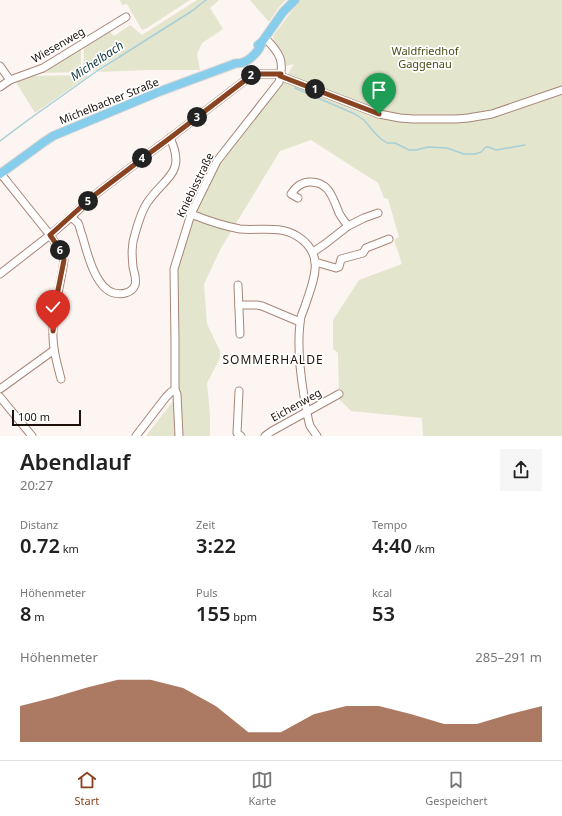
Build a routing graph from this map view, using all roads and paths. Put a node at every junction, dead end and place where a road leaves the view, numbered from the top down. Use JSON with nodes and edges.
{"nodes":[{"id":1,"x":295,"y":0,"type":"edge"},
{"id":2,"x":126,"y":17,"type":"dead end"},
{"id":3,"x":264,"y":40,"type":"junction"},
{"id":4,"x":0,"y":66,"type":"edge"},
{"id":5,"x":281,"y":75,"type":"junction"},
{"id":6,"x":10,"y":80,"type":"junction"},
{"id":7,"x":0,"y":87,"type":"edge"},
{"id":8,"x":562,"y":90,"type":"edge"},
{"id":9,"x":170,"y":138,"type":"junction"},
{"id":10,"x":0,"y":174,"type":"edge"},
{"id":11,"x":298,"y":198,"type":"dead end"},
{"id":12,"x":378,"y":213,"type":"dead end"},
{"id":13,"x":191,"y":214,"type":"junction"},
{"id":14,"x":71,"y":217,"type":"junction"},
{"id":15,"x":348,"y":226,"type":"junction"},
{"id":16,"x":50,"y":235,"type":"junction"},
{"id":17,"x":389,"y":239,"type":"dead end"},
{"id":18,"x":313,"y":252,"type":"junction"},
{"id":19,"x":315,"y":262,"type":"junction"},
{"id":20,"x":0,"y":274,"type":"edge"},
{"id":21,"x":238,"y":285,"type":"dead end"},
{"id":22,"x":239,"y":305,"type":"junction"},
{"id":23,"x":300,"y":322,"type":"junction"},
{"id":24,"x":240,"y":334,"type":"dead end"},
{"id":25,"x":54,"y":350,"type":"junction"},
{"id":26,"x":61,"y":379,"type":"dead end"},
{"id":27,"x":0,"y":389,"type":"edge"},
{"id":28,"x":175,"y":390,"type":"junction"},
{"id":29,"x":239,"y":391,"type":"dead end"},
{"id":30,"x":339,"y":394,"type":"dead end"},
{"id":31,"x":0,"y":397,"type":"edge"},
{"id":32,"x":307,"y":411,"type":"junction"},
{"id":33,"x":32,"y":436,"type":"edge"},
{"id":34,"x":136,"y":436,"type":"edge"},
{"id":35,"x":179,"y":436,"type":"edge"},
{"id":36,"x":241,"y":436,"type":"edge"},
{"id":37,"x":265,"y":436,"type":"edge"},
{"id":38,"x":317,"y":436,"type":"edge"}],
"edges":[{"from":1,"to":3,"type":"main road","name":"Michelbacher Straße"},
{"from":2,"to":6,"type":"street","name":"Wiesenweg"},
{"from":3,"to":5,"type":"street"},
{"from":3,"to":10,"type":"main road","name":"Michelbacher Straße"},
{"from":4,"to":6,"type":"street"},
{"from":5,"to":8,"type":"street"},
{"from":5,"to":9,"type":"street"},
{"from":5,"to":13,"type":"street","name":"Kniebisstraße"},
{"from":6,"to":7,"type":"street","name":"Wiesenweg"},
{"from":9,"to":14,"type":"street"},
{"from":9,"to":14,"type":"street"},
{"from":10,"to":16,"type":"street"},
{"from":11,"to":15,"type":"street"},
{"from":12,"to":15,"type":"street"},
{"from":13,"to":18,"type":"street"},
{"from":13,"to":28,"type":"street","name":"Kniebisstraße"},
{"from":14,"to":16,"type":"street"},
{"from":15,"to":18,"type":"street"},
{"from":16,"to":20,"type":"street"},
{"from":16,"to":25,"type":"street"},
{"from":17,"to":19,"type":"street"},
{"from":18,"to":19,"type":"street"},
{"from":19,"to":23,"type":"street"},
{"from":21,"to":22,"type":"street"},
{"from":22,"to":23,"type":"street"},
{"from":22,"to":24,"type":"street"},
{"from":23,"to":32,"type":"street"},
{"from":25,"to":26,"type":"street"},
{"from":25,"to":27,"type":"street"},
{"from":28,"to":34,"type":"street"},
{"from":28,"to":35,"type":"street","name":"Kniebisstraße"},
{"from":29,"to":36,"type":"street"},
{"from":30,"to":32,"type":"street","name":"Eichenweg"},
{"from":31,"to":33,"type":"street"},
{"from":32,"to":37,"type":"street","name":"Eichenweg"},
{"from":32,"to":38,"type":"street"}]}
